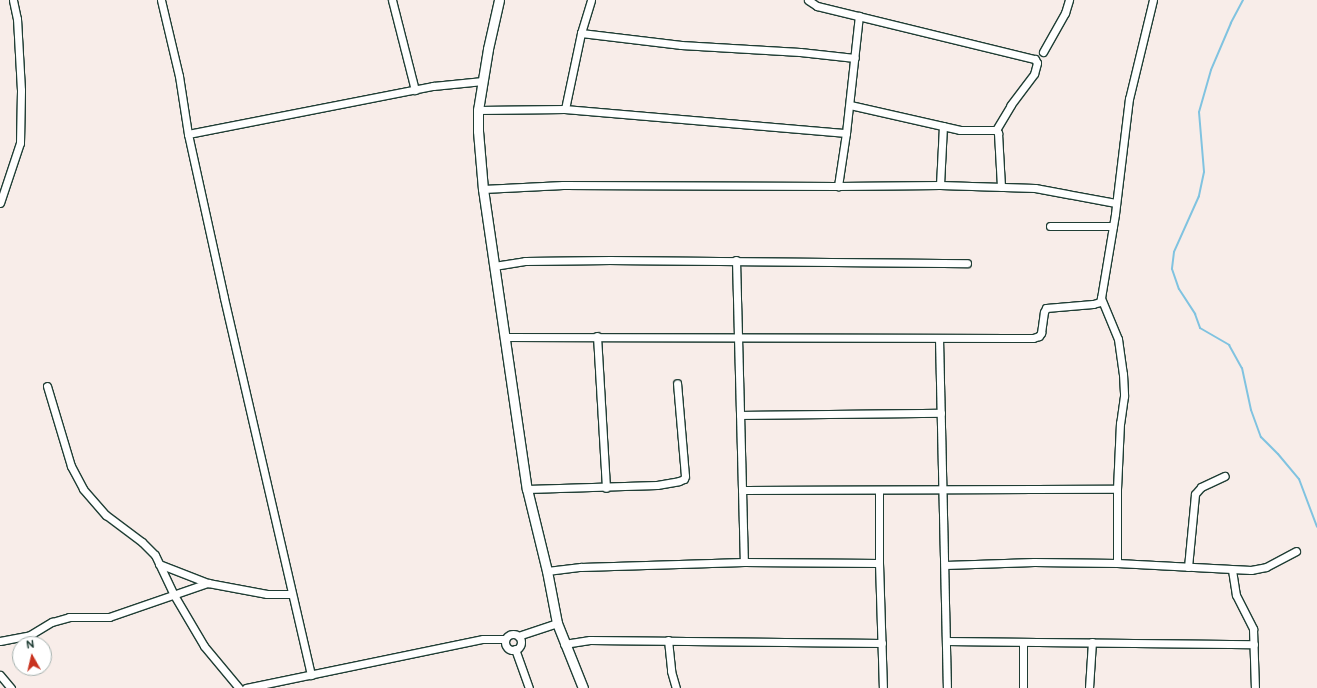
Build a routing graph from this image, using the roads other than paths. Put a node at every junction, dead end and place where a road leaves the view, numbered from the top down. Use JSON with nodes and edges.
{"nodes":[{"id":1,"x":13,"y":0,"type":"edge"},
{"id":2,"x":160,"y":0,"type":"edge"},
{"id":3,"x":392,"y":0,"type":"edge"},
{"id":4,"x":499,"y":0,"type":"edge"},
{"id":5,"x":591,"y":0,"type":"edge"},
{"id":6,"x":808,"y":0,"type":"edge"},
{"id":7,"x":1069,"y":0,"type":"edge"},
{"id":8,"x":1153,"y":0,"type":"edge"},
{"id":9,"x":859,"y":16,"type":"junction"},
{"id":10,"x":581,"y":33,"type":"junction"},
{"id":11,"x":1043,"y":52,"type":"dead end"},
{"id":12,"x":855,"y":58,"type":"junction"},
{"id":13,"x":483,"y":81,"type":"junction"},
{"id":14,"x":415,"y":90,"type":"junction"},
{"id":15,"x":850,"y":105,"type":"junction"},
{"id":16,"x":564,"y":109,"type":"junction"},
{"id":17,"x":478,"y":110,"type":"junction"},
{"id":18,"x":943,"y":126,"type":"junction"},
{"id":19,"x":996,"y":130,"type":"junction"},
{"id":20,"x":846,"y":133,"type":"junction"},
{"id":21,"x":188,"y":134,"type":"junction"},
{"id":22,"x":940,"y":185,"type":"junction"},
{"id":23,"x":838,"y":186,"type":"junction"},
{"id":24,"x":1001,"y":187,"type":"junction"},
{"id":25,"x":483,"y":189,"type":"junction"},
{"id":26,"x":0,"y":203,"type":"edge"},
{"id":27,"x":1116,"y":203,"type":"junction"},
{"id":28,"x":1050,"y":226,"type":"dead end"},
{"id":29,"x":1113,"y":226,"type":"junction"},
{"id":30,"x":736,"y":260,"type":"junction"},
{"id":31,"x":967,"y":263,"type":"dead end"},
{"id":32,"x":494,"y":266,"type":"junction"},
{"id":33,"x":1101,"y":298,"type":"junction"},
{"id":34,"x":598,"y":336,"type":"junction"},
{"id":35,"x":505,"y":337,"type":"junction"},
{"id":36,"x":737,"y":338,"type":"junction"},
{"id":37,"x":939,"y":338,"type":"junction"},
{"id":38,"x":677,"y":383,"type":"dead end"},
{"id":39,"x":47,"y":386,"type":"dead end"},
{"id":40,"x":941,"y":413,"type":"junction"},
{"id":41,"x":740,"y":415,"type":"junction"},
{"id":42,"x":1225,"y":476,"type":"dead end"},
{"id":43,"x":606,"y":488,"type":"junction"},
{"id":44,"x":527,"y":489,"type":"junction"},
{"id":45,"x":742,"y":490,"type":"junction"},
{"id":46,"x":879,"y":490,"type":"junction"},
{"id":47,"x":943,"y":490,"type":"junction"},
{"id":48,"x":1117,"y":490,"type":"junction"},
{"id":49,"x":1296,"y":550,"type":"dead end"},
{"id":50,"x":744,"y":562,"type":"junction"},
{"id":51,"x":1117,"y":563,"type":"junction"},
{"id":52,"x":159,"y":564,"type":"junction"},
{"id":53,"x":879,"y":564,"type":"junction"},
{"id":54,"x":945,"y":565,"type":"junction"},
{"id":55,"x":1188,"y":567,"type":"junction"},
{"id":56,"x":1232,"y":570,"type":"junction"},
{"id":57,"x":548,"y":571,"type":"junction"},
{"id":58,"x":208,"y":583,"type":"junction"},
{"id":59,"x":174,"y":594,"type":"junction"},
{"id":60,"x":292,"y":594,"type":"junction"},
{"id":61,"x":557,"y":623,"type":"junction"},
{"id":62,"x":518,"y":636,"type":"junction"},
{"id":63,"x":505,"y":639,"type":"junction"},
{"id":64,"x":668,"y":640,"type":"junction"},
{"id":65,"x":0,"y":641,"type":"edge"},
{"id":66,"x":946,"y":641,"type":"junction"},
{"id":67,"x":1023,"y":642,"type":"junction"},
{"id":68,"x":1092,"y":642,"type":"junction"},
{"id":69,"x":882,"y":643,"type":"junction"},
{"id":70,"x":564,"y":644,"type":"junction"},
{"id":71,"x":1254,"y":644,"type":"junction"},
{"id":72,"x":515,"y":649,"type":"junction"},
{"id":73,"x":0,"y":675,"type":"edge"},
{"id":74,"x":311,"y":675,"type":"junction"},
{"id":75,"x":11,"y":688,"type":"edge"},
{"id":76,"x":239,"y":688,"type":"edge"},
{"id":77,"x":246,"y":688,"type":"edge"},
{"id":78,"x":529,"y":688,"type":"edge"},
{"id":79,"x":582,"y":688,"type":"edge"},
{"id":80,"x":676,"y":688,"type":"edge"},
{"id":81,"x":883,"y":688,"type":"edge"},
{"id":82,"x":947,"y":688,"type":"edge"},
{"id":83,"x":1023,"y":688,"type":"edge"},
{"id":84,"x":1090,"y":688,"type":"edge"},
{"id":85,"x":1255,"y":688,"type":"edge"}],
"edges":[{"from":1,"to":26,"type":"street"},
{"from":2,"to":21,"type":"street"},
{"from":3,"to":14,"type":"street"},
{"from":4,"to":13,"type":"street"},
{"from":5,"to":10,"type":"street"},
{"from":6,"to":9,"type":"street"},
{"from":7,"to":11,"type":"street"},
{"from":8,"to":27,"type":"street"},
{"from":9,"to":12,"type":"street"},
{"from":9,"to":19,"type":"street"},
{"from":10,"to":12,"type":"street"},
{"from":10,"to":16,"type":"street"},
{"from":12,"to":15,"type":"street"},
{"from":13,"to":14,"type":"street"},
{"from":13,"to":17,"type":"street"},
{"from":14,"to":21,"type":"street"},
{"from":15,"to":18,"type":"street"},
{"from":15,"to":20,"type":"street"},
{"from":16,"to":17,"type":"street"},
{"from":16,"to":20,"type":"street"},
{"from":17,"to":25,"type":"street"},
{"from":18,"to":19,"type":"street"},
{"from":18,"to":22,"type":"street"},
{"from":19,"to":24,"type":"street"},
{"from":20,"to":23,"type":"street"},
{"from":21,"to":60,"type":"street"},
{"from":22,"to":23,"type":"street"},
{"from":22,"to":24,"type":"street"},
{"from":23,"to":25,"type":"street"},
{"from":24,"to":27,"type":"street"},
{"from":25,"to":32,"type":"street"},
{"from":27,"to":29,"type":"street"},
{"from":28,"to":29,"type":"street"},
{"from":29,"to":33,"type":"street"},
{"from":30,"to":31,"type":"street"},
{"from":30,"to":32,"type":"street"},
{"from":30,"to":36,"type":"street"},
{"from":32,"to":35,"type":"street"},
{"from":33,"to":37,"type":"street"},
{"from":33,"to":48,"type":"street"},
{"from":34,"to":35,"type":"street"},
{"from":34,"to":36,"type":"street"},
{"from":34,"to":43,"type":"street"},
{"from":35,"to":44,"type":"street"},
{"from":36,"to":37,"type":"street"},
{"from":36,"to":41,"type":"street"},
{"from":37,"to":40,"type":"street"},
{"from":38,"to":43,"type":"street"},
{"from":39,"to":52,"type":"street"},
{"from":40,"to":41,"type":"street"},
{"from":40,"to":47,"type":"street"},
{"from":41,"to":45,"type":"street"},
{"from":42,"to":55,"type":"street"},
{"from":43,"to":44,"type":"street"},
{"from":44,"to":57,"type":"street"},
{"from":45,"to":46,"type":"street"},
{"from":45,"to":50,"type":"street"},
{"from":46,"to":47,"type":"street"},
{"from":46,"to":53,"type":"street"},
{"from":47,"to":48,"type":"street"},
{"from":47,"to":54,"type":"street"},
{"from":48,"to":51,"type":"street"},
{"from":49,"to":56,"type":"street"},
{"from":50,"to":53,"type":"street"},
{"from":50,"to":57,"type":"street"},
{"from":51,"to":54,"type":"street"},
{"from":51,"to":55,"type":"street"},
{"from":52,"to":58,"type":"street"},
{"from":52,"to":59,"type":"street"},
{"from":53,"to":69,"type":"street"},
{"from":54,"to":66,"type":"street"},
{"from":55,"to":56,"type":"street"},
{"from":56,"to":71,"type":"street"},
{"from":57,"to":61,"type":"street"},
{"from":58,"to":59,"type":"street"},
{"from":58,"to":60,"type":"street"},
{"from":59,"to":65,"type":"street"},
{"from":59,"to":76,"type":"street"},
{"from":60,"to":74,"type":"street"},
{"from":61,"to":62,"type":"street"},
{"from":61,"to":70,"type":"street"},
{"from":62,"to":63,"type":"street"},
{"from":62,"to":72,"type":"street"},
{"from":63,"to":72,"type":"street"},
{"from":63,"to":74,"type":"street"},
{"from":64,"to":69,"type":"street"},
{"from":64,"to":70,"type":"street"},
{"from":64,"to":80,"type":"street"},
{"from":66,"to":67,"type":"street"},
{"from":66,"to":82,"type":"street"},
{"from":67,"to":68,"type":"street"},
{"from":67,"to":83,"type":"street"},
{"from":68,"to":71,"type":"street"},
{"from":68,"to":84,"type":"street"},
{"from":69,"to":81,"type":"street"},
{"from":70,"to":79,"type":"street"},
{"from":71,"to":85,"type":"street"},
{"from":72,"to":78,"type":"street"},
{"from":73,"to":75,"type":"street"},
{"from":74,"to":77,"type":"street"}]}
